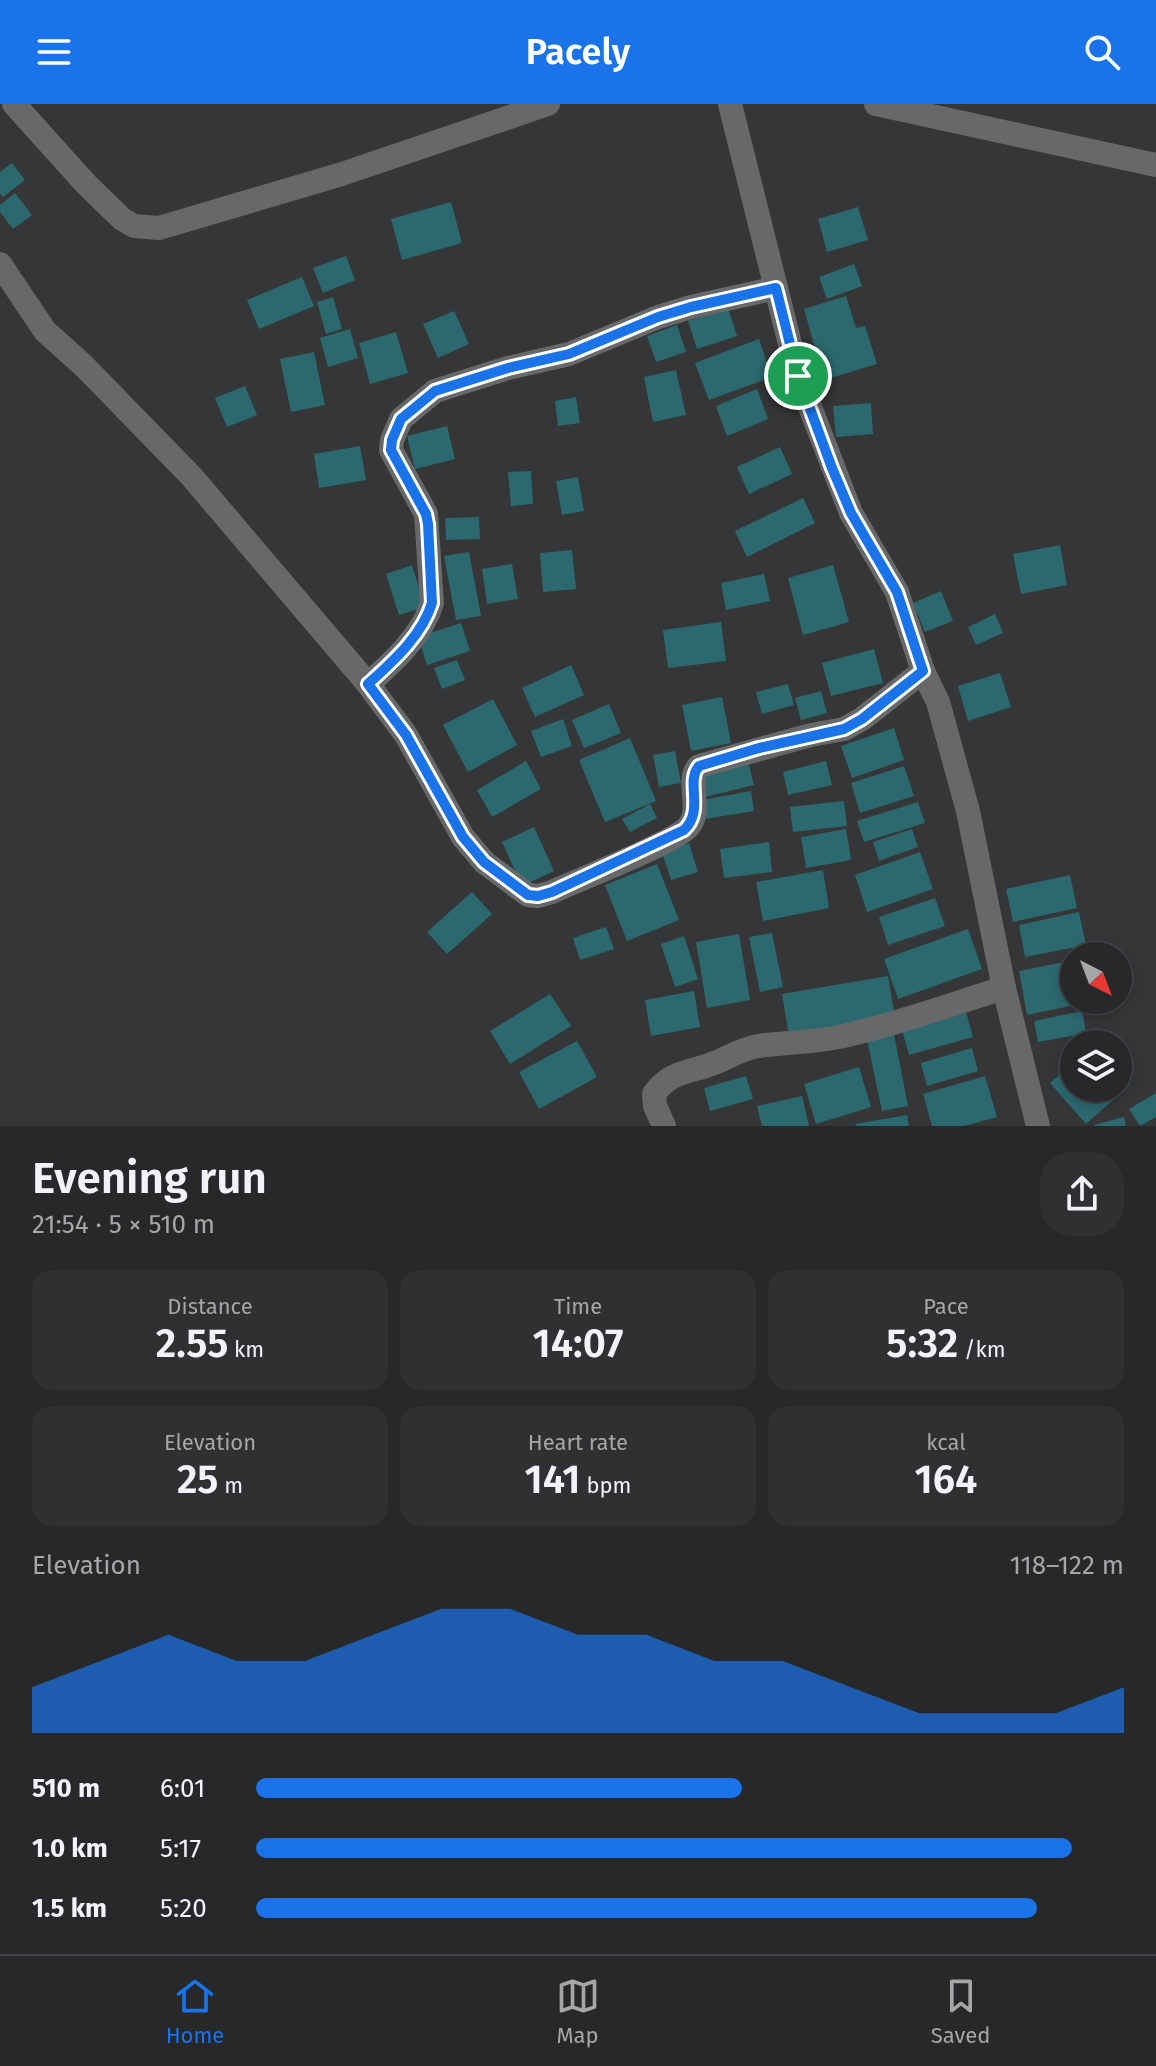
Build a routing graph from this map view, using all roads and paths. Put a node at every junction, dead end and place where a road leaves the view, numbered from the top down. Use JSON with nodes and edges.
{"nodes":[{"id":1,"x":14,"y":104,"type":"edge"},
{"id":2,"x":548,"y":104,"type":"edge"},
{"id":3,"x":730,"y":104,"type":"edge"},
{"id":4,"x":876,"y":104,"type":"edge"},
{"id":5,"x":1156,"y":165,"type":"edge"},
{"id":6,"x":0,"y":264,"type":"edge"},
{"id":7,"x":776,"y":288,"type":"junction"},
{"id":8,"x":923,"y":671,"type":"junction"},
{"id":9,"x":368,"y":684,"type":"junction"},
{"id":10,"x":1004,"y":988,"type":"junction"},
{"id":11,"x":664,"y":1126,"type":"edge"},
{"id":12,"x":1038,"y":1126,"type":"edge"}],
"edges":[{"from":1,"to":2,"type":"street"},
{"from":3,"to":7,"type":"street"},
{"from":4,"to":5,"type":"street"},
{"from":6,"to":9,"type":"street"},
{"from":7,"to":8,"type":"street"},
{"from":7,"to":9,"type":"street"},
{"from":8,"to":9,"type":"street"},
{"from":8,"to":10,"type":"street"},
{"from":10,"to":11,"type":"street"},
{"from":10,"to":12,"type":"street"}]}
